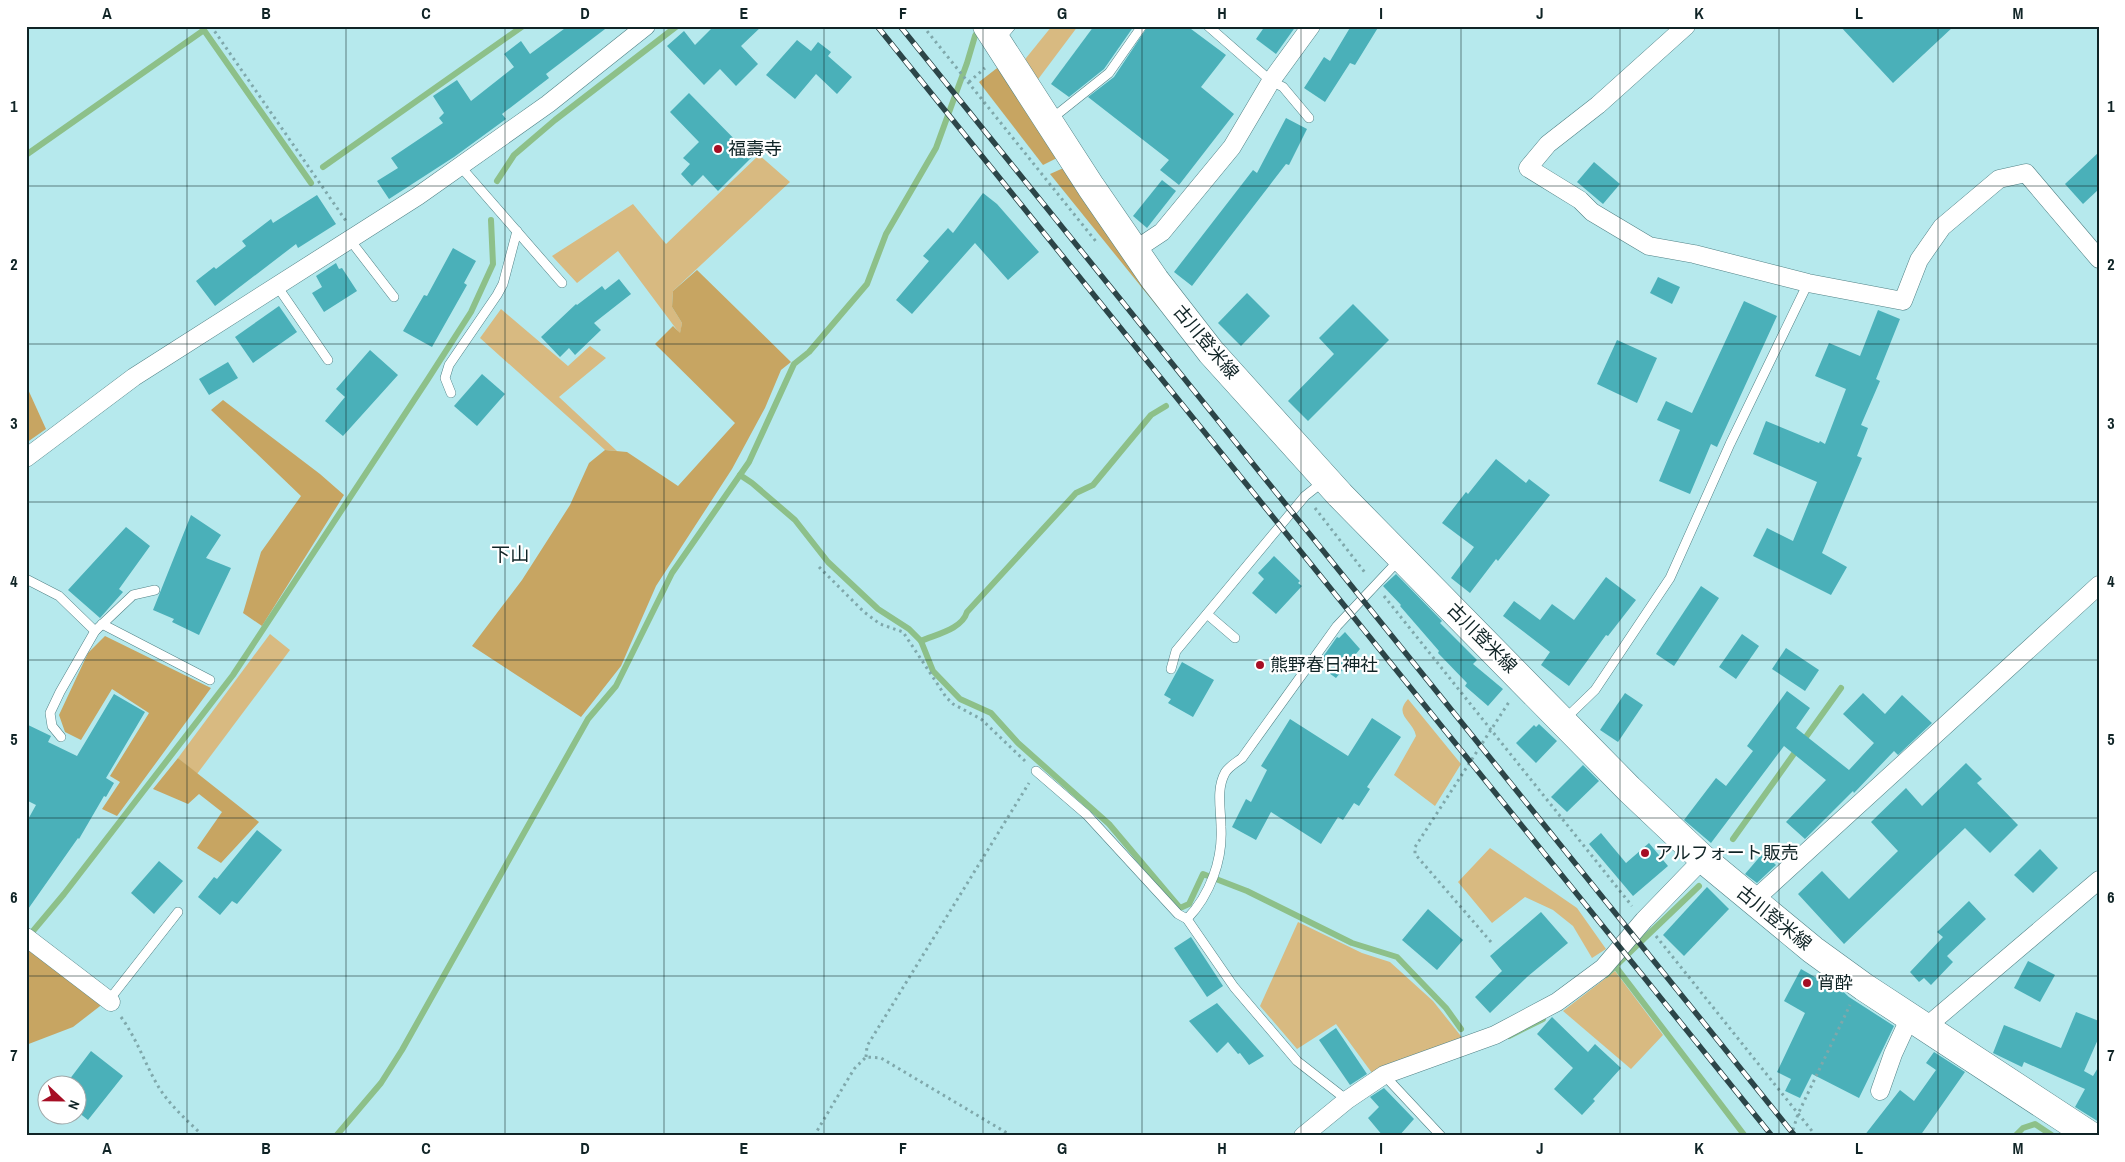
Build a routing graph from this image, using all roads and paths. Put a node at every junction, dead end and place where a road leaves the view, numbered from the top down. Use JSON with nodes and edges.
{"nodes":[{"id":1,"x":211,"y":26,"type":"edge"},
{"id":2,"x":646,"y":26,"type":"edge"},
{"id":3,"x":924,"y":26,"type":"edge"},
{"id":4,"x":1142,"y":26,"type":"edge"},
{"id":5,"x":1208,"y":26,"type":"edge"},
{"id":6,"x":1311,"y":26,"type":"edge"},
{"id":7,"x":1686,"y":26,"type":"edge"},
{"id":8,"x":997,"y":33,"type":"edge"},
{"id":9,"x":1271,"y":81,"type":"junction"},
{"id":10,"x":969,"y":82,"type":"dead end"},
{"id":11,"x":1309,"y":118,"type":"dead end"},
{"id":12,"x":1048,"y":122,"type":"junction"},
{"id":13,"x":460,"y":166,"type":"junction"},
{"id":14,"x":517,"y":231,"type":"junction"},
{"id":15,"x":353,"y":238,"type":"junction"},
{"id":16,"x":1135,"y":250,"type":"junction"},
{"id":17,"x":2099,"y":259,"type":"edge"},
{"id":18,"x":562,"y":283,"type":"dead end"},
{"id":19,"x":1808,"y":283,"type":"junction"},
{"id":20,"x":277,"y":286,"type":"junction"},
{"id":21,"x":394,"y":297,"type":"dead end"},
{"id":22,"x":328,"y":360,"type":"dead end"},
{"id":23,"x":451,"y":393,"type":"dead end"},
{"id":24,"x":26,"y":458,"type":"edge"},
{"id":25,"x":1326,"y":479,"type":"junction"},
{"id":26,"x":1402,"y":557,"type":"junction"},
{"id":27,"x":819,"y":567,"type":"dead end"},
{"id":28,"x":26,"y":579,"type":"edge"},
{"id":29,"x":2099,"y":585,"type":"edge"},
{"id":30,"x":155,"y":590,"type":"dead end"},
{"id":31,"x":1208,"y":614,"type":"junction"},
{"id":32,"x":99,"y":627,"type":"junction"},
{"id":33,"x":1235,"y":638,"type":"dead end"},
{"id":34,"x":1171,"y":669,"type":"dead end"},
{"id":35,"x":210,"y":680,"type":"dead end"},
{"id":36,"x":1524,"y":680,"type":"junction"},
{"id":37,"x":1563,"y":720,"type":"junction"},
{"id":38,"x":61,"y":737,"type":"dead end"},
{"id":39,"x":1036,"y":772,"type":"junction"},
{"id":40,"x":1704,"y":859,"type":"junction"},
{"id":41,"x":2099,"y":880,"type":"edge"},
{"id":42,"x":1753,"y":901,"type":"junction"},
{"id":43,"x":178,"y":912,"type":"dead end"},
{"id":44,"x":1188,"y":919,"type":"junction"},
{"id":45,"x":32,"y":942,"type":"edge"},
{"id":46,"x":1491,"y":942,"type":"dead end"},
{"id":47,"x":1662,"y":943,"type":"dead end"},
{"id":48,"x":1860,"y":984,"type":"junction"},
{"id":49,"x":110,"y":1001,"type":"junction"},
{"id":50,"x":1918,"y":1022,"type":"junction"},
{"id":51,"x":866,"y":1057,"type":"junction"},
{"id":52,"x":1384,"y":1076,"type":"junction"},
{"id":53,"x":1880,"y":1091,"type":"dead end"},
{"id":54,"x":1347,"y":1100,"type":"junction"},
{"id":55,"x":1798,"y":1114,"type":"junction"},
{"id":56,"x":203,"y":1136,"type":"edge"},
{"id":57,"x":814,"y":1136,"type":"edge"},
{"id":58,"x":1012,"y":1136,"type":"edge"},
{"id":59,"x":1303,"y":1136,"type":"edge"},
{"id":60,"x":1441,"y":1136,"type":"edge"},
{"id":61,"x":1792,"y":1136,"type":"edge"},
{"id":62,"x":1816,"y":1136,"type":"edge"},
{"id":63,"x":2091,"y":1136,"type":"edge"}],
"edges":[{"from":1,"to":15,"type":"path"},
{"from":2,"to":13,"type":"street"},
{"from":3,"to":10,"type":"path"},
{"from":4,"to":12,"type":"lane"},
{"from":5,"to":9,"type":"lane"},
{"from":6,"to":9,"type":"street"},
{"from":7,"to":19,"type":"street"},
{"from":8,"to":12,"type":"main road","name":"古川登米線"},
{"from":9,"to":11,"type":"lane"},
{"from":9,"to":16,"type":"street"},
{"from":12,"to":16,"type":"main road","name":"古川登米線"},
{"from":13,"to":14,"type":"lane"},
{"from":13,"to":15,"type":"street"},
{"from":14,"to":18,"type":"lane"},
{"from":14,"to":23,"type":"lane"},
{"from":15,"to":20,"type":"street"},
{"from":15,"to":21,"type":"lane"},
{"from":16,"to":25,"type":"main road","name":"古川登米線"},
{"from":17,"to":19,"type":"street"},
{"from":19,"to":37,"type":"lane"},
{"from":20,"to":22,"type":"lane"},
{"from":20,"to":24,"type":"street"},
{"from":25,"to":26,"type":"main road","name":"古川登米線"},
{"from":25,"to":31,"type":"lane"},
{"from":26,"to":36,"type":"main road","name":"古川登米線"},
{"from":26,"to":44,"type":"lane"},
{"from":27,"to":39,"type":"path"},
{"from":28,"to":32,"type":"lane"},
{"from":29,"to":42,"type":"street"},
{"from":30,"to":32,"type":"lane"},
{"from":31,"to":33,"type":"lane"},
{"from":31,"to":34,"type":"lane"},
{"from":32,"to":35,"type":"lane"},
{"from":32,"to":38,"type":"lane"},
{"from":36,"to":37,"type":"main road","name":"古川登米線"},
{"from":36,"to":46,"type":"path"},
{"from":37,"to":40,"type":"main road","name":"古川登米線"},
{"from":39,"to":44,"type":"lane"},
{"from":39,"to":51,"type":"path"},
{"from":40,"to":42,"type":"main road","name":"古川登米線"},
{"from":40,"to":52,"type":"street"},
{"from":41,"to":50,"type":"street"},
{"from":42,"to":48,"type":"main road","name":"古川登米線"},
{"from":43,"to":49,"type":"lane"},
{"from":44,"to":54,"type":"lane"},
{"from":45,"to":49,"type":"street"},
{"from":47,"to":55,"type":"path"},
{"from":48,"to":50,"type":"main road","name":"古川登米線"},
{"from":48,"to":55,"type":"path"},
{"from":49,"to":56,"type":"path"},
{"from":50,"to":53,"type":"street"},
{"from":50,"to":63,"type":"main road","name":"古川登米線"},
{"from":51,"to":57,"type":"path"},
{"from":51,"to":58,"type":"path"},
{"from":52,"to":54,"type":"street"},
{"from":52,"to":60,"type":"lane"},
{"from":54,"to":59,"type":"street"},
{"from":55,"to":61,"type":"path"},
{"from":55,"to":62,"type":"path"}]}
